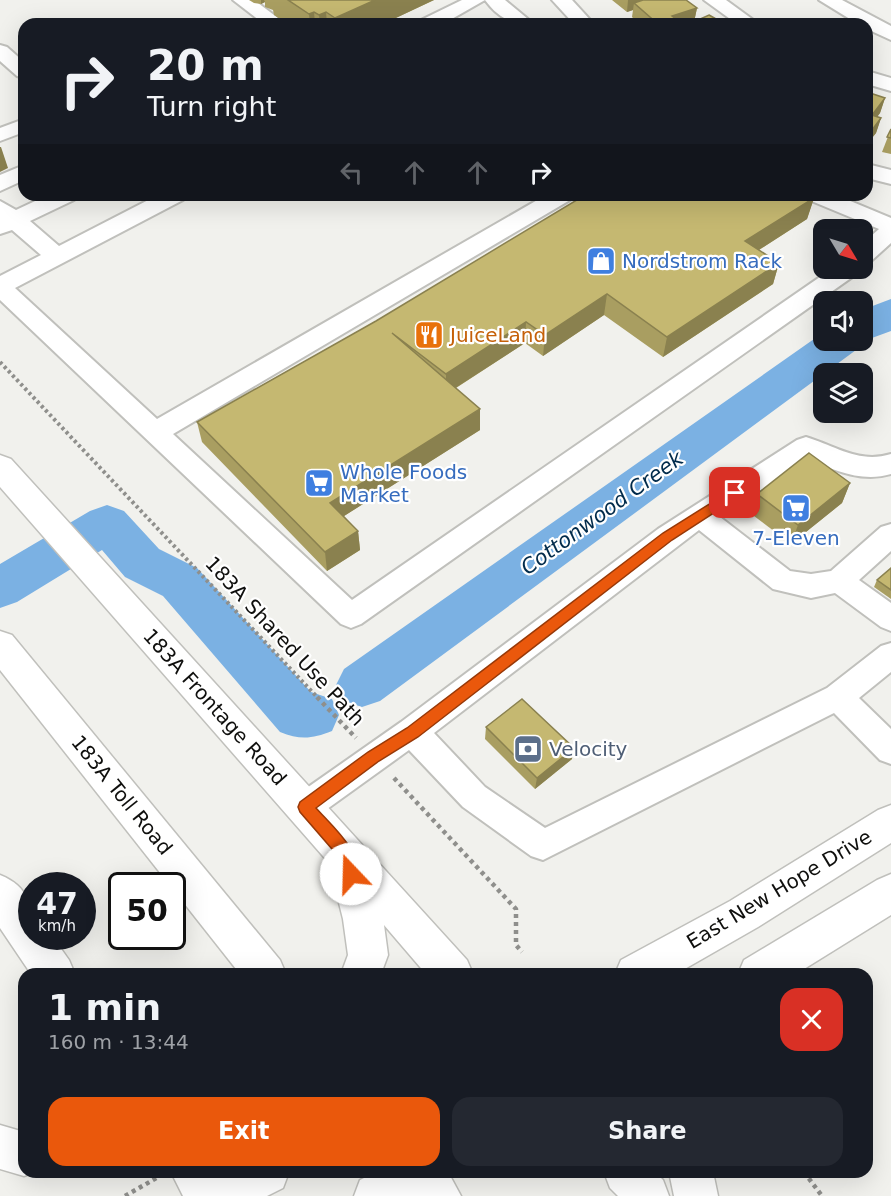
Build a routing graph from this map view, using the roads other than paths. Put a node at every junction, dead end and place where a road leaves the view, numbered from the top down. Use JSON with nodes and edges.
{"nodes":[{"id":1,"x":242,"y":0,"type":"edge"},
{"id":2,"x":476,"y":0,"type":"edge"},
{"id":3,"x":494,"y":0,"type":"edge"},
{"id":4,"x":561,"y":0,"type":"edge"},
{"id":5,"x":713,"y":0,"type":"edge"},
{"id":6,"x":828,"y":0,"type":"edge"},
{"id":7,"x":268,"y":18,"type":"edge"},
{"id":8,"x":440,"y":18,"type":"edge"},
{"id":9,"x":516,"y":18,"type":"edge"},
{"id":10,"x":579,"y":18,"type":"edge"},
{"id":11,"x":741,"y":18,"type":"edge"},
{"id":12,"x":861,"y":18,"type":"edge"},
{"id":13,"x":873,"y":24,"type":"edge"},
{"id":14,"x":891,"y":34,"type":"edge"},
{"id":15,"x":873,"y":79,"type":"edge"},
{"id":16,"x":891,"y":85,"type":"edge"},
{"id":17,"x":18,"y":128,"type":"edge"},
{"id":18,"x":0,"y":135,"type":"edge"},
{"id":19,"x":18,"y":141,"type":"edge"},
{"id":20,"x":0,"y":147,"type":"edge"},
{"id":21,"x":873,"y":172,"type":"edge"},
{"id":22,"x":18,"y":175,"type":"edge"},
{"id":23,"x":891,"y":177,"type":"edge"},
{"id":24,"x":0,"y":184,"type":"edge"},
{"id":25,"x":18,"y":188,"type":"edge"},
{"id":26,"x":0,"y":196,"type":"edge"},
{"id":27,"x":50,"y":201,"type":"edge"},
{"id":28,"x":162,"y":201,"type":"edge"},
{"id":29,"x":552,"y":201,"type":"edge"},
{"id":30,"x":831,"y":201,"type":"edge"},
{"id":31,"x":5,"y":218,"type":"edge"},
{"id":32,"x":891,"y":226,"type":"edge"},
{"id":33,"x":891,"y":231,"type":"edge"},
{"id":34,"x":873,"y":247,"type":"edge"},
{"id":35,"x":57,"y":256,"type":"junction"},
{"id":36,"x":834,"y":279,"type":"edge"},
{"id":37,"x":0,"y":286,"type":"edge"},
{"id":38,"x":155,"y":432,"type":"junction"},
{"id":39,"x":891,"y":464,"type":"edge"},
{"id":40,"x":1,"y":468,"type":"edge"},
{"id":41,"x":700,"y":516,"type":"junction"},
{"id":42,"x":891,"y":535,"type":"edge"},
{"id":43,"x":839,"y":581,"type":"junction"},
{"id":44,"x":891,"y":619,"type":"edge"},
{"id":45,"x":0,"y":645,"type":"edge"},
{"id":46,"x":891,"y":655,"type":"edge"},
{"id":47,"x":838,"y":697,"type":"junction"},
{"id":48,"x":412,"y":732,"type":"junction"},
{"id":49,"x":891,"y":750,"type":"edge"},
{"id":50,"x":305,"y":807,"type":"junction"},
{"id":51,"x":891,"y":822,"type":"edge"},
{"id":52,"x":345,"y":852,"type":"junction"},
{"id":53,"x":891,"y":893,"type":"edge"},
{"id":54,"x":0,"y":894,"type":"edge"},
{"id":55,"x":51,"y":968,"type":"edge"},
{"id":56,"x":261,"y":968,"type":"edge"},
{"id":57,"x":363,"y":968,"type":"edge"},
{"id":58,"x":448,"y":968,"type":"edge"},
{"id":59,"x":646,"y":968,"type":"edge"},
{"id":60,"x":768,"y":968,"type":"edge"},
{"id":61,"x":0,"y":1147,"type":"edge"},
{"id":62,"x":18,"y":1152,"type":"edge"},
{"id":63,"x":197,"y":1178,"type":"edge"},
{"id":64,"x":256,"y":1178,"type":"edge"},
{"id":65,"x":408,"y":1178,"type":"edge"},
{"id":66,"x":424,"y":1178,"type":"edge"},
{"id":67,"x":631,"y":1178,"type":"edge"},
{"id":68,"x":692,"y":1178,"type":"edge"},
{"id":69,"x":210,"y":1196,"type":"edge"},
{"id":70,"x":221,"y":1196,"type":"edge"},
{"id":71,"x":376,"y":1196,"type":"edge"},
{"id":72,"x":439,"y":1196,"type":"edge"},
{"id":73,"x":647,"y":1196,"type":"edge"},
{"id":74,"x":696,"y":1196,"type":"edge"}],
"edges":[{"from":1,"to":7,"type":"street"},
{"from":2,"to":8,"type":"street"},
{"from":3,"to":9,"type":"street"},
{"from":4,"to":10,"type":"street"},
{"from":5,"to":11,"type":"street"},
{"from":6,"to":12,"type":"street"},
{"from":13,"to":14,"type":"street"},
{"from":15,"to":16,"type":"street"},
{"from":17,"to":18,"type":"street"},
{"from":19,"to":20,"type":"street"},
{"from":21,"to":23,"type":"street"},
{"from":22,"to":24,"type":"street"},
{"from":25,"to":26,"type":"street"},
{"from":27,"to":31,"type":"street"},
{"from":28,"to":35,"type":"street"},
{"from":29,"to":38,"type":"street"},
{"from":30,"to":32,"type":"street"},
{"from":31,"to":35,"type":"street"},
{"from":33,"to":34,"type":"street"},
{"from":35,"to":37,"type":"street"},
{"from":36,"to":38,"type":"street"},
{"from":37,"to":38,"type":"street"},
{"from":39,"to":41,"type":"street"},
{"from":40,"to":50,"type":"main road","name":"183A Frontage Road"},
{"from":41,"to":43,"type":"street"},
{"from":41,"to":48,"type":"street"},
{"from":42,"to":43,"type":"street"},
{"from":43,"to":44,"type":"street"},
{"from":45,"to":56,"type":"main road","name":"183A Toll Road"},
{"from":46,"to":47,"type":"street"},
{"from":47,"to":48,"type":"street"},
{"from":47,"to":49,"type":"street"},
{"from":48,"to":50,"type":"street"},
{"from":50,"to":52,"type":"main road","name":"183A Frontage Road"},
{"from":51,"to":59,"type":"main road","name":"East New Hope Drive"},
{"from":52,"to":57,"type":"main road"},
{"from":52,"to":58,"type":"main road","name":"183A Frontage Road"},
{"from":53,"to":60,"type":"main road"},
{"from":54,"to":55,"type":"main road"},
{"from":61,"to":62,"type":"main road"},
{"from":63,"to":69,"type":"main road"},
{"from":64,"to":70,"type":"main road"},
{"from":65,"to":71,"type":"main road"},
{"from":66,"to":72,"type":"main road"},
{"from":67,"to":73,"type":"main road"},
{"from":68,"to":74,"type":"main road"}]}
